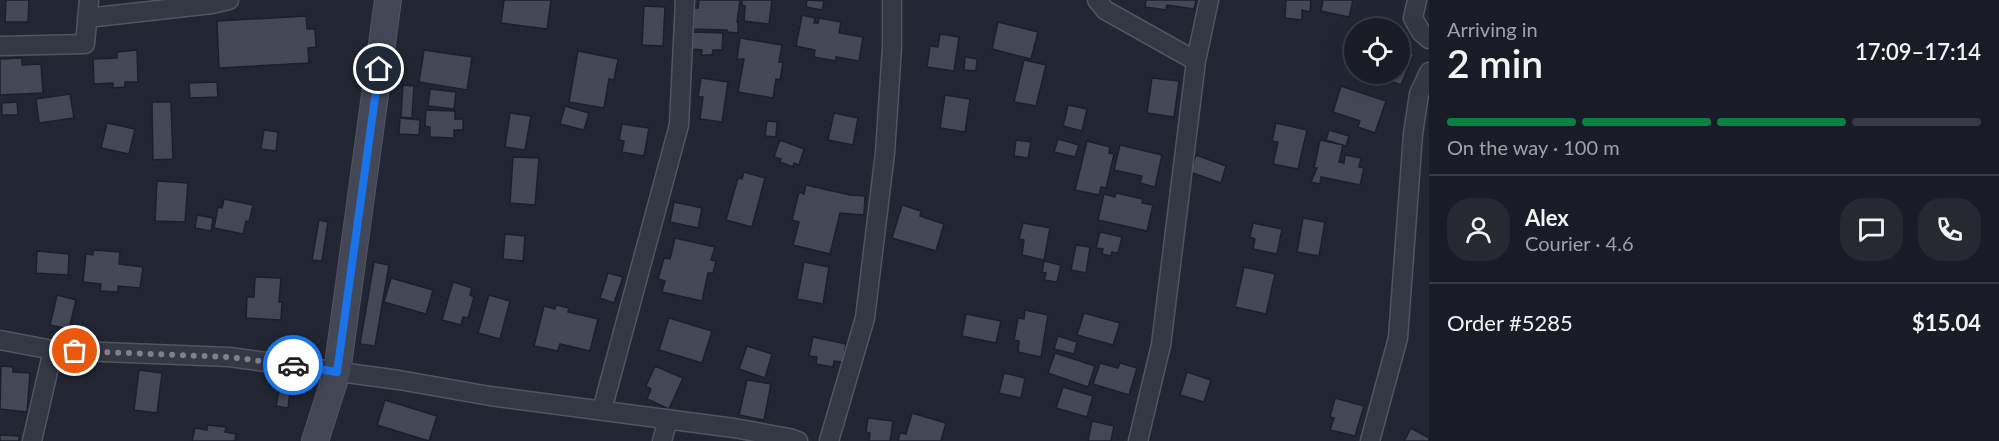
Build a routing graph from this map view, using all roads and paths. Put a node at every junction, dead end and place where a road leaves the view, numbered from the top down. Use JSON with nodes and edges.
{"nodes":[{"id":1,"x":229,"y":0,"type":"edge"},
{"id":2,"x":388,"y":0,"type":"edge"},
{"id":3,"x":685,"y":0,"type":"edge"},
{"id":4,"x":891,"y":0,"type":"edge"},
{"id":5,"x":1098,"y":0,"type":"edge"},
{"id":6,"x":1209,"y":0,"type":"edge"},
{"id":7,"x":1417,"y":0,"type":"edge"},
{"id":8,"x":88,"y":9,"type":"edge"},
{"id":9,"x":1429,"y":39,"type":"edge"},
{"id":10,"x":0,"y":46,"type":"edge"},
{"id":11,"x":1196,"y":61,"type":"junction"},
{"id":12,"x":1429,"y":72,"type":"edge"},
{"id":13,"x":0,"y":340,"type":"edge"},
{"id":14,"x":53,"y":350,"type":"junction"},
{"id":15,"x":337,"y":372,"type":"junction"},
{"id":16,"x":602,"y":410,"type":"junction"},
{"id":17,"x":668,"y":419,"type":"junction"},
{"id":18,"x":32,"y":441,"type":"edge"},
{"id":19,"x":315,"y":441,"type":"edge"},
{"id":20,"x":662,"y":441,"type":"edge"},
{"id":21,"x":798,"y":441,"type":"edge"},
{"id":22,"x":829,"y":441,"type":"edge"},
{"id":23,"x":1138,"y":441,"type":"edge"},
{"id":24,"x":1370,"y":441,"type":"edge"}],
"edges":[{"from":1,"to":8,"type":"street"},
{"from":2,"to":15,"type":"street"},
{"from":3,"to":16,"type":"street"},
{"from":4,"to":22,"type":"street"},
{"from":5,"to":11,"type":"street"},
{"from":6,"to":11,"type":"street"},
{"from":7,"to":9,"type":"street"},
{"from":8,"to":10,"type":"street"},
{"from":11,"to":23,"type":"street"},
{"from":12,"to":24,"type":"street"},
{"from":13,"to":14,"type":"street"},
{"from":14,"to":15,"type":"street"},
{"from":14,"to":18,"type":"street"},
{"from":15,"to":16,"type":"street"},
{"from":15,"to":19,"type":"street"},
{"from":16,"to":17,"type":"street"},
{"from":17,"to":20,"type":"street"},
{"from":17,"to":21,"type":"street"}]}
